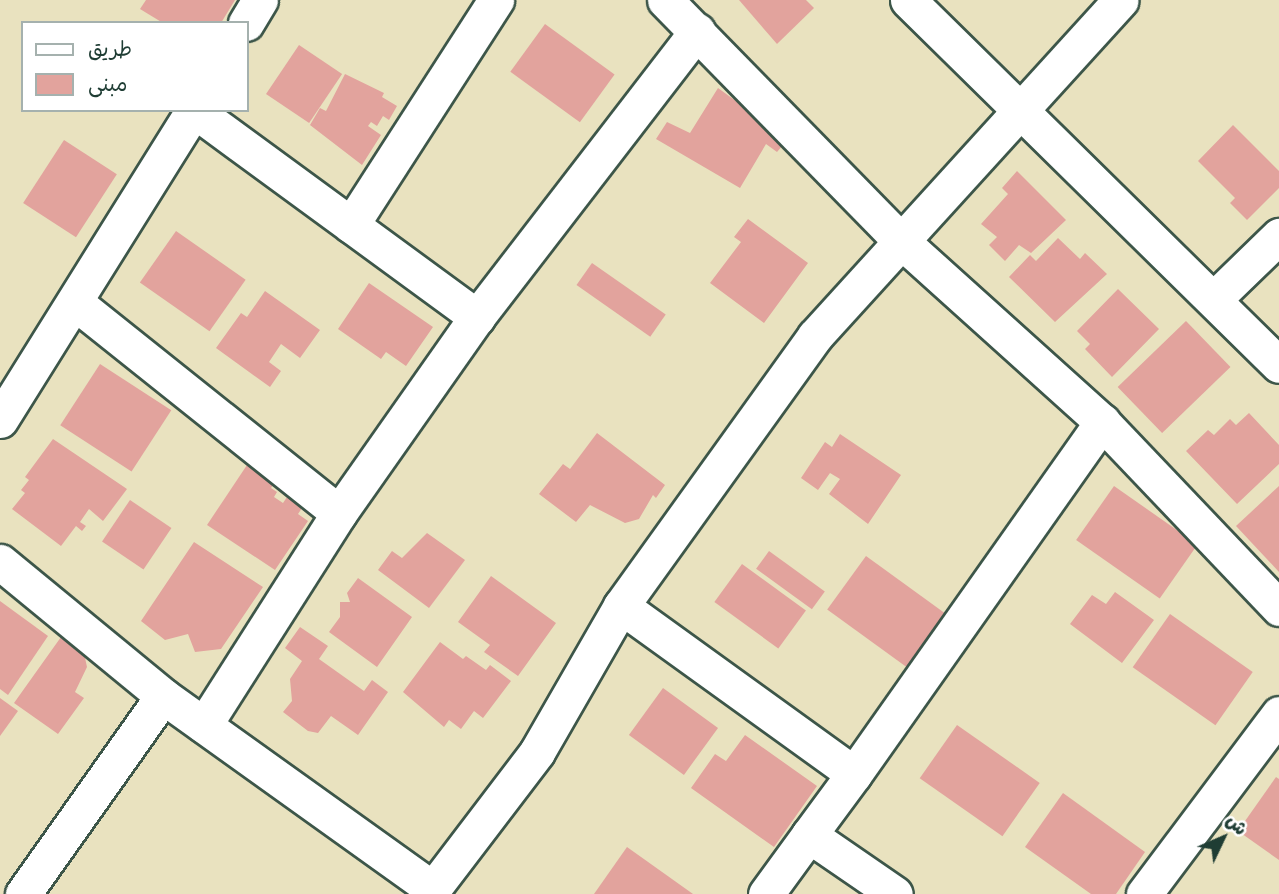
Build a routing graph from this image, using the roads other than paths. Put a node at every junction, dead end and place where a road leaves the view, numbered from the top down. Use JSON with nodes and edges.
{"nodes":[{"id":1,"x":260,"y":0,"type":"edge"},
{"id":2,"x":496,"y":0,"type":"edge"},
{"id":3,"x":665,"y":0,"type":"edge"},
{"id":4,"x":908,"y":0,"type":"edge"},
{"id":5,"x":1121,"y":0,"type":"edge"},
{"id":6,"x":247,"y":21,"type":"edge"},
{"id":7,"x":697,"y":31,"type":"junction"},
{"id":8,"x":193,"y":112,"type":"edge"},
{"id":9,"x":197,"y":112,"type":"edge"},
{"id":10,"x":1022,"y":113,"type":"junction"},
{"id":11,"x":351,"y":225,"type":"junction"},
{"id":12,"x":1279,"y":236,"type":"edge"},
{"id":13,"x":899,"y":239,"type":"junction"},
{"id":14,"x":1214,"y":299,"type":"junction"},
{"id":15,"x":77,"y":304,"type":"junction"},
{"id":16,"x":477,"y":317,"type":"junction"},
{"id":17,"x":1279,"y":365,"type":"edge"},
{"id":18,"x":0,"y":420,"type":"edge"},
{"id":19,"x":1102,"y":422,"type":"junction"},
{"id":20,"x":339,"y":513,"type":"junction"},
{"id":21,"x":0,"y":562,"type":"edge"},
{"id":22,"x":621,"y":606,"type":"junction"},
{"id":23,"x":1279,"y":608,"type":"edge"},
{"id":24,"x":163,"y":696,"type":"junction"},
{"id":25,"x":1279,"y":714,"type":"edge"},
{"id":26,"x":204,"y":725,"type":"junction"},
{"id":27,"x":854,"y":774,"type":"junction"},
{"id":28,"x":809,"y":835,"type":"junction"},
{"id":29,"x":431,"y":892,"type":"edge"},
{"id":30,"x":23,"y":894,"type":"edge"},
{"id":31,"x":766,"y":894,"type":"edge"},
{"id":32,"x":895,"y":894,"type":"edge"},
{"id":33,"x":1143,"y":894,"type":"edge"}],
"edges":[{"from":1,"to":6,"type":"street"},
{"from":2,"to":11,"type":"street"},
{"from":3,"to":7,"type":"street"},
{"from":4,"to":10,"type":"street"},
{"from":5,"to":10,"type":"street"},
{"from":7,"to":13,"type":"street"},
{"from":7,"to":16,"type":"street"},
{"from":8,"to":15,"type":"street"},
{"from":9,"to":11,"type":"street"},
{"from":10,"to":13,"type":"street"},
{"from":10,"to":14,"type":"street"},
{"from":11,"to":16,"type":"street"},
{"from":12,"to":14,"type":"street"},
{"from":13,"to":19,"type":"street"},
{"from":13,"to":22,"type":"street"},
{"from":14,"to":17,"type":"street"},
{"from":15,"to":18,"type":"street"},
{"from":15,"to":20,"type":"street"},
{"from":16,"to":20,"type":"street"},
{"from":19,"to":23,"type":"street"},
{"from":19,"to":27,"type":"street"},
{"from":20,"to":26,"type":"street"},
{"from":21,"to":24,"type":"street"},
{"from":22,"to":27,"type":"street"},
{"from":22,"to":29,"type":"street"},
{"from":24,"to":26,"type":"street"},
{"from":24,"to":30,"type":"street"},
{"from":25,"to":33,"type":"street"},
{"from":26,"to":29,"type":"street"},
{"from":27,"to":28,"type":"street"},
{"from":28,"to":31,"type":"street"},
{"from":28,"to":32,"type":"street"}]}
